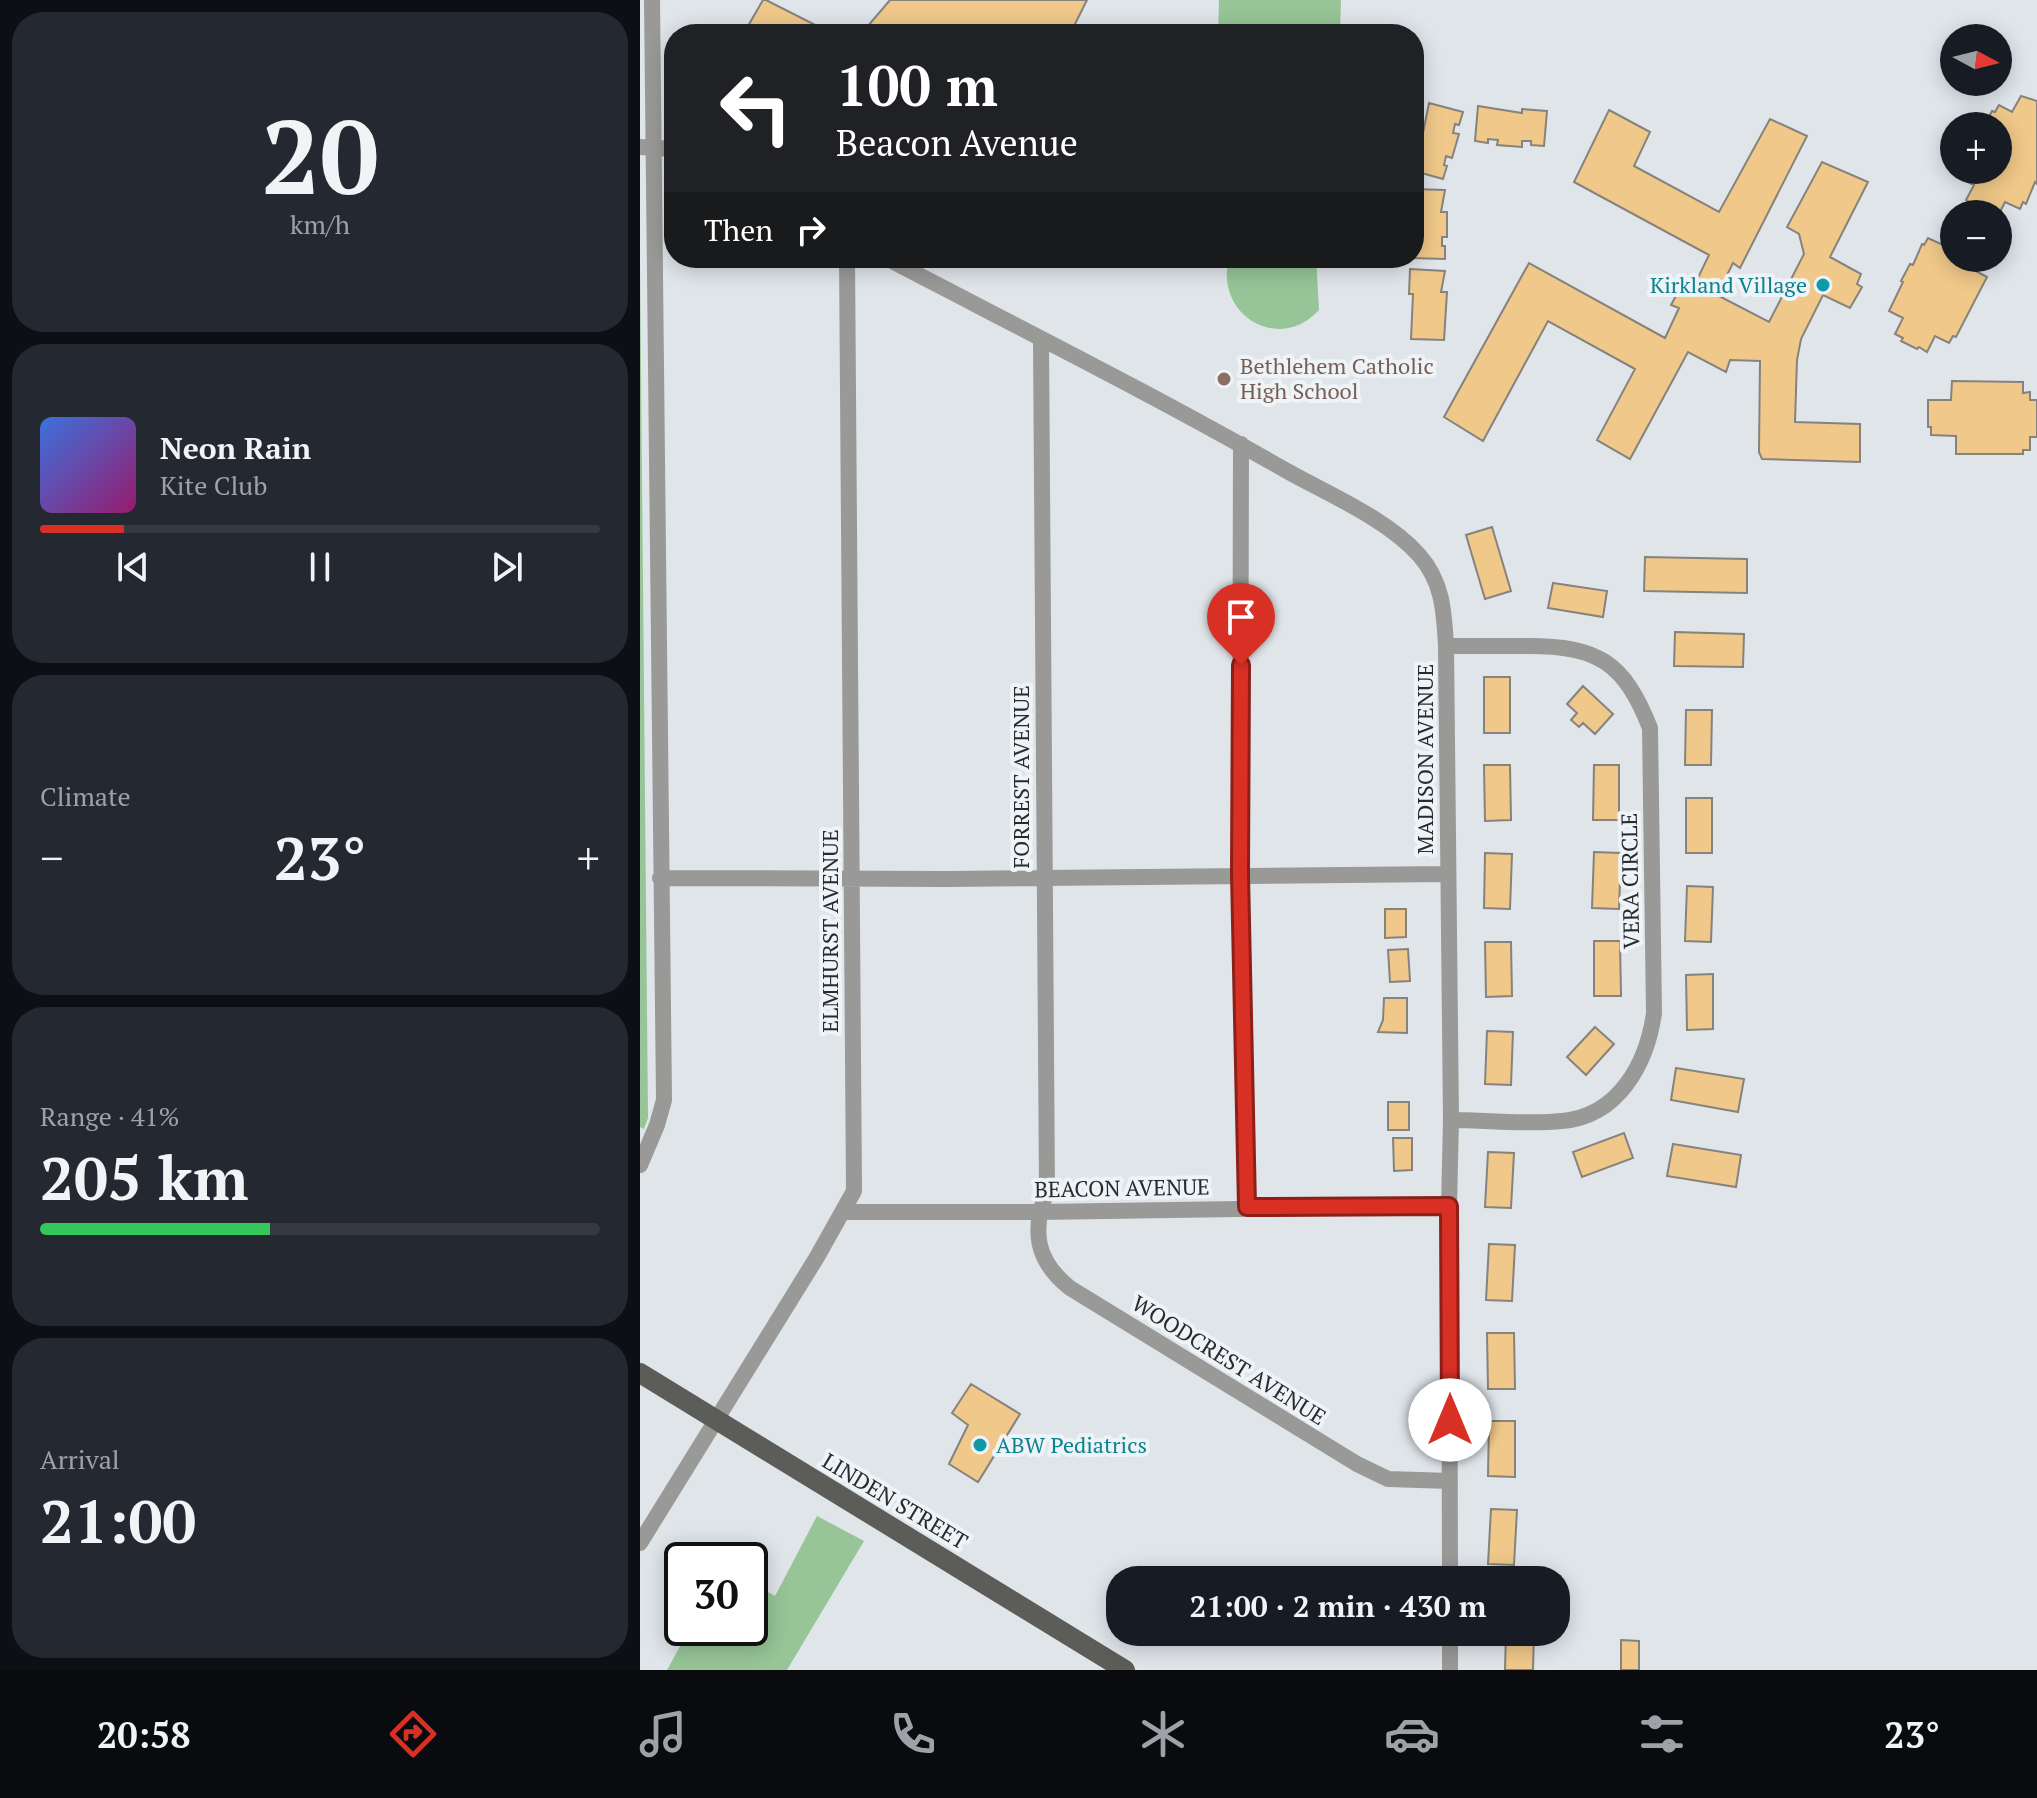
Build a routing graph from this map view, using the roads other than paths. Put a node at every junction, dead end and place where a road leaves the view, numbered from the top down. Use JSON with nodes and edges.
{"nodes":[{"id":1,"x":652,"y":0,"type":"edge"},
{"id":2,"x":647,"y":147,"type":"edge"},
{"id":3,"x":847,"y":268,"type":"edge"},
{"id":4,"x":905,"y":268,"type":"edge"},
{"id":5,"x":1041,"y":339,"type":"junction"},
{"id":6,"x":1241,"y":444,"type":"junction"},
{"id":7,"x":1446,"y":646,"type":"junction"},
{"id":8,"x":1240,"y":874,"type":"junction"},
{"id":9,"x":1447,"y":874,"type":"junction"},
{"id":10,"x":1044,"y":877,"type":"junction"},
{"id":11,"x":660,"y":878,"type":"junction"},
{"id":12,"x":851,"y":878,"type":"junction"},
{"id":13,"x":1451,"y":1120,"type":"junction"},
{"id":14,"x":640,"y":1165,"type":"edge"},
{"id":15,"x":1449,"y":1206,"type":"junction"},
{"id":16,"x":1247,"y":1207,"type":"junction"},
{"id":17,"x":843,"y":1212,"type":"junction"},
{"id":18,"x":1039,"y":1212,"type":"junction"},
{"id":19,"x":640,"y":1373,"type":"edge"},
{"id":20,"x":716,"y":1420,"type":"junction"},
{"id":21,"x":1450,"y":1481,"type":"junction"},
{"id":22,"x":640,"y":1543,"type":"edge"},
{"id":23,"x":1450,"y":1566,"type":"edge"},
{"id":24,"x":1450,"y":1646,"type":"edge"},
{"id":25,"x":1125,"y":1670,"type":"edge"},
{"id":26,"x":1450,"y":1670,"type":"edge"}],
"edges":[{"from":1,"to":2,"type":"street"},
{"from":2,"to":11,"type":"street"},
{"from":3,"to":12,"type":"street","name":"ELMHURST AVENUE"},
{"from":4,"to":5,"type":"street","name":"MADISON AVENUE"},
{"from":5,"to":6,"type":"street","name":"MADISON AVENUE"},
{"from":5,"to":10,"type":"street","name":"FORREST AVENUE"},
{"from":6,"to":7,"type":"street","name":"MADISON AVENUE"},
{"from":6,"to":8,"type":"street"},
{"from":7,"to":9,"type":"street","name":"MADISON AVENUE"},
{"from":7,"to":13,"type":"street","name":"VERA CIRCLE"},
{"from":8,"to":9,"type":"street"},
{"from":8,"to":10,"type":"street"},
{"from":8,"to":16,"type":"street"},
{"from":9,"to":13,"type":"street","name":"MADISON AVENUE"},
{"from":10,"to":12,"type":"street"},
{"from":10,"to":18,"type":"street","name":"FORREST AVENUE"},
{"from":11,"to":12,"type":"street"},
{"from":11,"to":14,"type":"street"},
{"from":12,"to":17,"type":"street","name":"ELMHURST AVENUE"},
{"from":13,"to":15,"type":"street","name":"MADISON AVENUE"},
{"from":15,"to":16,"type":"street","name":"BEACON AVENUE"},
{"from":15,"to":21,"type":"street","name":"MADISON AVENUE"},
{"from":16,"to":18,"type":"street","name":"BEACON AVENUE"},
{"from":17,"to":18,"type":"street","name":"BEACON AVENUE"},
{"from":17,"to":20,"type":"street","name":"ELMHURST AVENUE"},
{"from":18,"to":21,"type":"street","name":"WOODCREST AVENUE"},
{"from":19,"to":20,"type":"main road","name":"LINDEN STREET"},
{"from":20,"to":22,"type":"street","name":"ELMHURST AVENUE"},
{"from":20,"to":25,"type":"main road","name":"LINDEN STREET"},
{"from":21,"to":23,"type":"street","name":"MADISON AVENUE"},
{"from":24,"to":26,"type":"street"}]}
